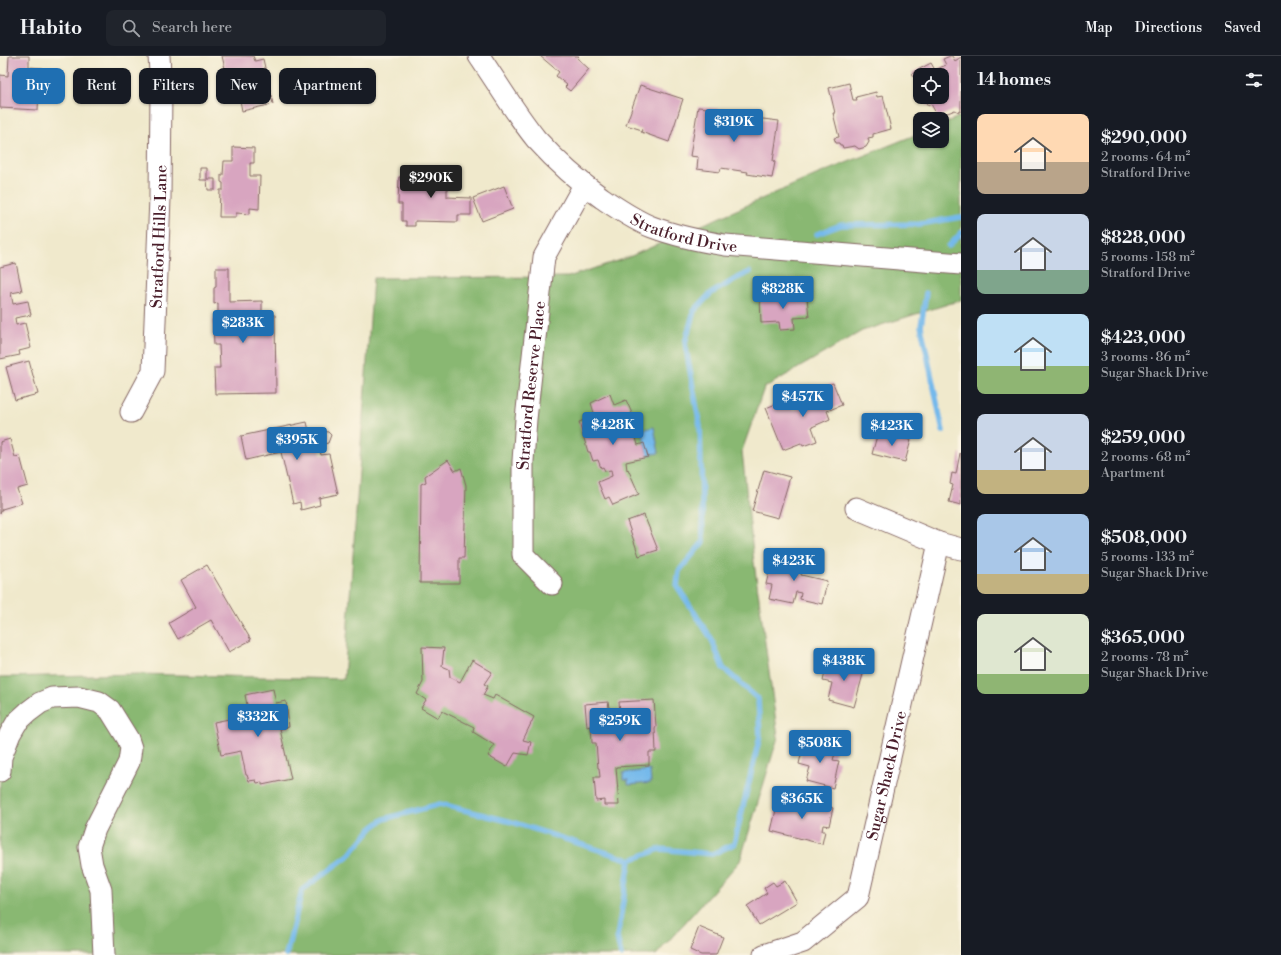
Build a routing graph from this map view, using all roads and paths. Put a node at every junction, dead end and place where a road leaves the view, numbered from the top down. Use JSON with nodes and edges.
{"nodes":[{"id":1,"x":159,"y":56,"type":"edge"},
{"id":2,"x":479,"y":56,"type":"edge"},
{"id":3,"x":584,"y":185,"type":"junction"},
{"id":4,"x":961,"y":264,"type":"edge"},
{"id":5,"x":131,"y":412,"type":"dead end"},
{"id":6,"x":856,"y":508,"type":"dead end"},
{"id":7,"x":939,"y":543,"type":"junction"},
{"id":8,"x":961,"y":549,"type":"edge"},
{"id":9,"x":552,"y":584,"type":"dead end"},
{"id":10,"x":0,"y":771,"type":"edge"},
{"id":11,"x":104,"y":955,"type":"edge"},
{"id":12,"x":764,"y":955,"type":"edge"}],
"edges":[{"from":1,"to":5,"type":"street","name":"Stratford Hills Lane"},
{"from":2,"to":3,"type":"street","name":"Stratford Drive"},
{"from":3,"to":4,"type":"street","name":"Stratford Drive"},
{"from":3,"to":9,"type":"street","name":"Stratford Reserve Place"},
{"from":6,"to":7,"type":"street"},
{"from":7,"to":8,"type":"street"},
{"from":7,"to":12,"type":"street","name":"Sugar Shack Drive"},
{"from":10,"to":11,"type":"street"}]}
